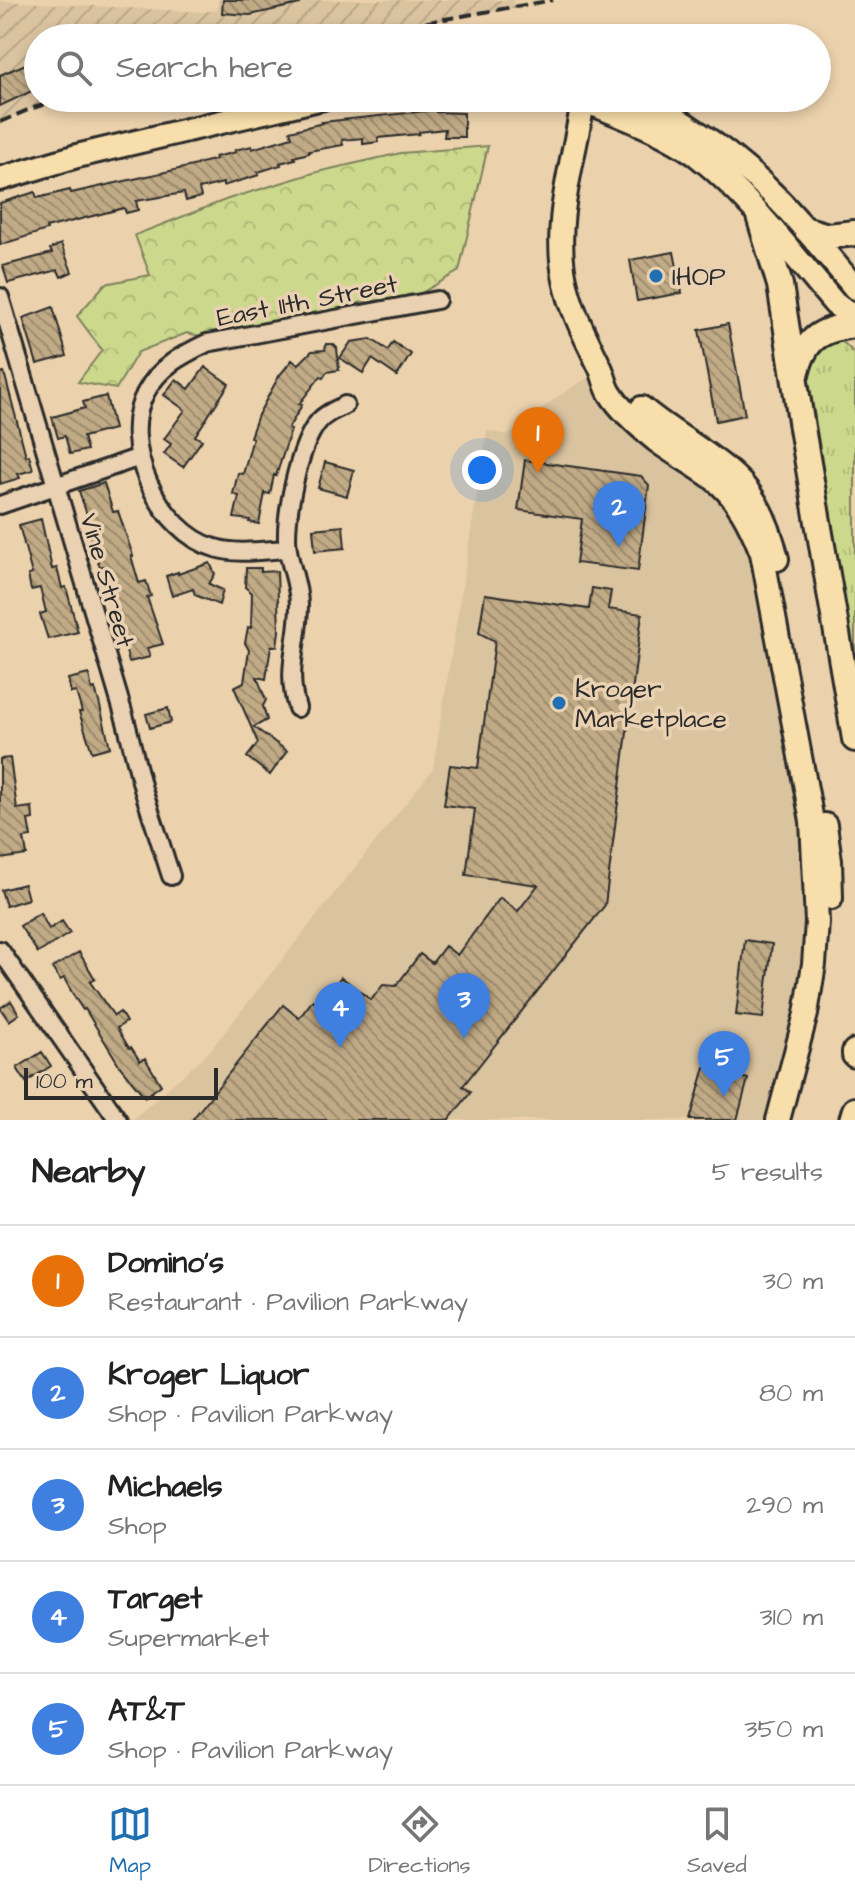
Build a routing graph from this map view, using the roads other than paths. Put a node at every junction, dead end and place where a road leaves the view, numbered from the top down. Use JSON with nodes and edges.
{"nodes":[{"id":1,"x":264,"y":112,"type":"edge"},
{"id":2,"x":580,"y":112,"type":"edge"},
{"id":3,"x":609,"y":112,"type":"edge"},
{"id":4,"x":664,"y":112,"type":"edge"},
{"id":5,"x":0,"y":179,"type":"edge"},
{"id":6,"x":759,"y":216,"type":"junction"},
{"id":7,"x":807,"y":230,"type":"junction"},
{"id":8,"x":855,"y":233,"type":"edge"},
{"id":9,"x":855,"y":288,"type":"edge"},
{"id":10,"x":0,"y":297,"type":"edge"},
{"id":11,"x":437,"y":300,"type":"dead end"},
{"id":12,"x":855,"y":318,"type":"edge"},
{"id":13,"x":855,"y":325,"type":"edge"},
{"id":14,"x":601,"y":369,"type":"junction"},
{"id":15,"x":796,"y":378,"type":"junction"},
{"id":16,"x":345,"y":405,"type":"dead end"},
{"id":17,"x":140,"y":457,"type":"junction"},
{"id":18,"x":55,"y":485,"type":"junction"},
{"id":19,"x":0,"y":505,"type":"edge"},
{"id":20,"x":288,"y":549,"type":"junction"},
{"id":21,"x":297,"y":708,"type":"dead end"},
{"id":22,"x":855,"y":739,"type":"edge"},
{"id":23,"x":171,"y":876,"type":"dead end"},
{"id":24,"x":0,"y":950,"type":"edge"},
{"id":25,"x":855,"y":1110,"type":"edge"},
{"id":26,"x":118,"y":1120,"type":"edge"},
{"id":27,"x":778,"y":1120,"type":"edge"},
{"id":28,"x":793,"y":1120,"type":"edge"},
{"id":29,"x":852,"y":1120,"type":"edge"}],
"edges":[{"from":1,"to":5,"type":"main road"},
{"from":2,"to":14,"type":"main road"},
{"from":3,"to":6,"type":"main road"},
{"from":4,"to":7,"type":"main road"},
{"from":6,"to":12,"type":"main road"},
{"from":6,"to":15,"type":"highway"},
{"from":7,"to":8,"type":"highway"},
{"from":7,"to":9,"type":"main road"},
{"from":10,"to":18,"type":"street","name":"Vine Street"},
{"from":11,"to":17,"type":"street","name":"East 11th Street"},
{"from":13,"to":15,"type":"highway"},
{"from":14,"to":27,"type":"main road"},
{"from":14,"to":28,"type":"main road"},
{"from":15,"to":22,"type":"highway"},
{"from":16,"to":20,"type":"street"},
{"from":17,"to":18,"type":"street"},
{"from":17,"to":20,"type":"street"},
{"from":18,"to":19,"type":"street"},
{"from":18,"to":23,"type":"street","name":"Vine Street"},
{"from":20,"to":21,"type":"street"},
{"from":24,"to":26,"type":"street"},
{"from":25,"to":29,"type":"highway"}]}
